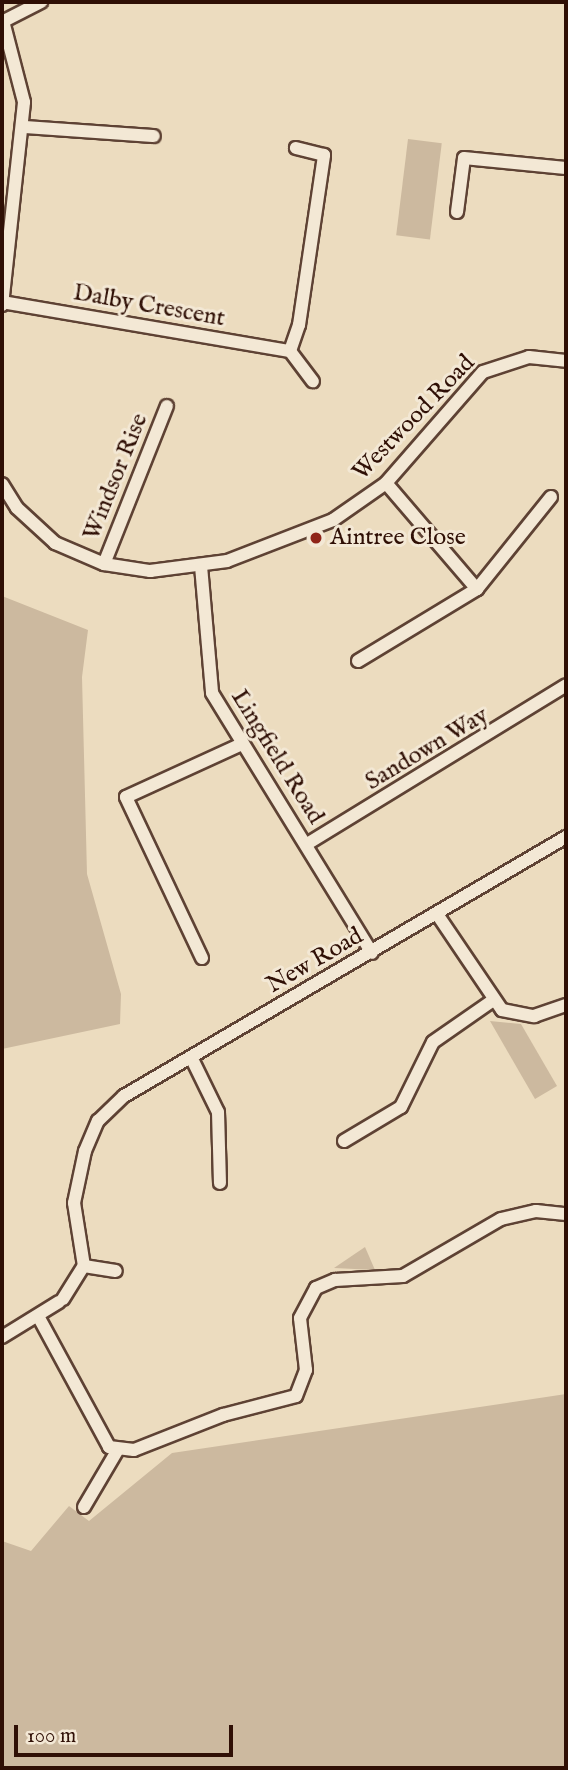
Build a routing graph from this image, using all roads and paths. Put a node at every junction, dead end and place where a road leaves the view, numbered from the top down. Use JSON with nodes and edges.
{"nodes":[{"id":1,"x":40,"y":2,"type":"edge"},
{"id":2,"x":2,"y":22,"type":"edge"},
{"id":3,"x":24,"y":127,"type":"junction"},
{"id":4,"x":153,"y":136,"type":"dead end"},
{"id":5,"x":296,"y":148,"type":"dead end"},
{"id":6,"x":566,"y":168,"type":"edge"},
{"id":7,"x":457,"y":212,"type":"dead end"},
{"id":8,"x":2,"y":303,"type":"edge"},
{"id":9,"x":290,"y":351,"type":"junction"},
{"id":10,"x":566,"y":361,"type":"edge"},
{"id":11,"x":313,"y":381,"type":"dead end"},
{"id":12,"x":167,"y":406,"type":"dead end"},
{"id":13,"x":386,"y":483,"type":"junction"},
{"id":14,"x":4,"y":493,"type":"edge"},
{"id":15,"x":551,"y":497,"type":"dead end"},
{"id":16,"x":104,"y":564,"type":"junction"},
{"id":17,"x":201,"y":566,"type":"junction"},
{"id":18,"x":477,"y":589,"type":"junction"},
{"id":19,"x":358,"y":661,"type":"dead end"},
{"id":20,"x":566,"y":685,"type":"edge"},
{"id":21,"x":242,"y":744,"type":"junction"},
{"id":22,"x":118,"y":785,"type":"dead end"},
{"id":23,"x":126,"y":797,"type":"junction"},
{"id":24,"x":566,"y":837,"type":"edge"},
{"id":25,"x":307,"y":844,"type":"junction"},
{"id":26,"x":437,"y":914,"type":"junction"},
{"id":27,"x":372,"y":953,"type":"junction"},
{"id":28,"x":202,"y":957,"type":"dead end"},
{"id":29,"x":492,"y":1001,"type":"junction"},
{"id":30,"x":566,"y":1005,"type":"edge"},
{"id":31,"x":191,"y":1057,"type":"junction"},
{"id":32,"x":344,"y":1141,"type":"dead end"},
{"id":33,"x":220,"y":1183,"type":"dead end"},
{"id":34,"x":566,"y":1214,"type":"edge"},
{"id":35,"x":84,"y":1266,"type":"junction"},
{"id":36,"x":116,"y":1272,"type":"dead end"},
{"id":37,"x":38,"y":1316,"type":"junction"},
{"id":38,"x":2,"y":1337,"type":"edge"},
{"id":39,"x":117,"y":1451,"type":"junction"},
{"id":40,"x":84,"y":1507,"type":"dead end"}],
"edges":[{"from":1,"to":2,"type":"street"},
{"from":2,"to":3,"type":"street"},
{"from":3,"to":4,"type":"street"},
{"from":3,"to":8,"type":"street"},
{"from":5,"to":9,"type":"street"},
{"from":6,"to":7,"type":"street"},
{"from":8,"to":9,"type":"street","name":"Dalby Crescent"},
{"from":9,"to":11,"type":"street"},
{"from":10,"to":13,"type":"street","name":"Westwood Road"},
{"from":12,"to":16,"type":"street","name":"Windsor Rise"},
{"from":13,"to":17,"type":"street","name":"Westwood Road"},
{"from":13,"to":18,"type":"street"},
{"from":14,"to":16,"type":"street","name":"Westwood Road"},
{"from":15,"to":18,"type":"street"},
{"from":16,"to":17,"type":"street","name":"Westwood Road"},
{"from":17,"to":21,"type":"street","name":"Lingfield Road"},
{"from":18,"to":19,"type":"street"},
{"from":20,"to":25,"type":"street","name":"Sandown Way"},
{"from":21,"to":23,"type":"street"},
{"from":21,"to":25,"type":"street","name":"Lingfield Road"},
{"from":22,"to":23,"type":"street"},
{"from":23,"to":28,"type":"street"},
{"from":24,"to":26,"type":"street","name":"New Road"},
{"from":25,"to":27,"type":"street","name":"Lingfield Road"},
{"from":26,"to":27,"type":"street","name":"New Road"},
{"from":26,"to":29,"type":"street"},
{"from":27,"to":31,"type":"street","name":"New Road"},
{"from":29,"to":30,"type":"street"},
{"from":29,"to":32,"type":"street"},
{"from":31,"to":33,"type":"street"},
{"from":31,"to":35,"type":"street","name":"New Road"},
{"from":34,"to":39,"type":"street"},
{"from":35,"to":36,"type":"street"},
{"from":35,"to":37,"type":"street"},
{"from":37,"to":38,"type":"street"},
{"from":37,"to":39,"type":"street"},
{"from":39,"to":40,"type":"street"}]}
